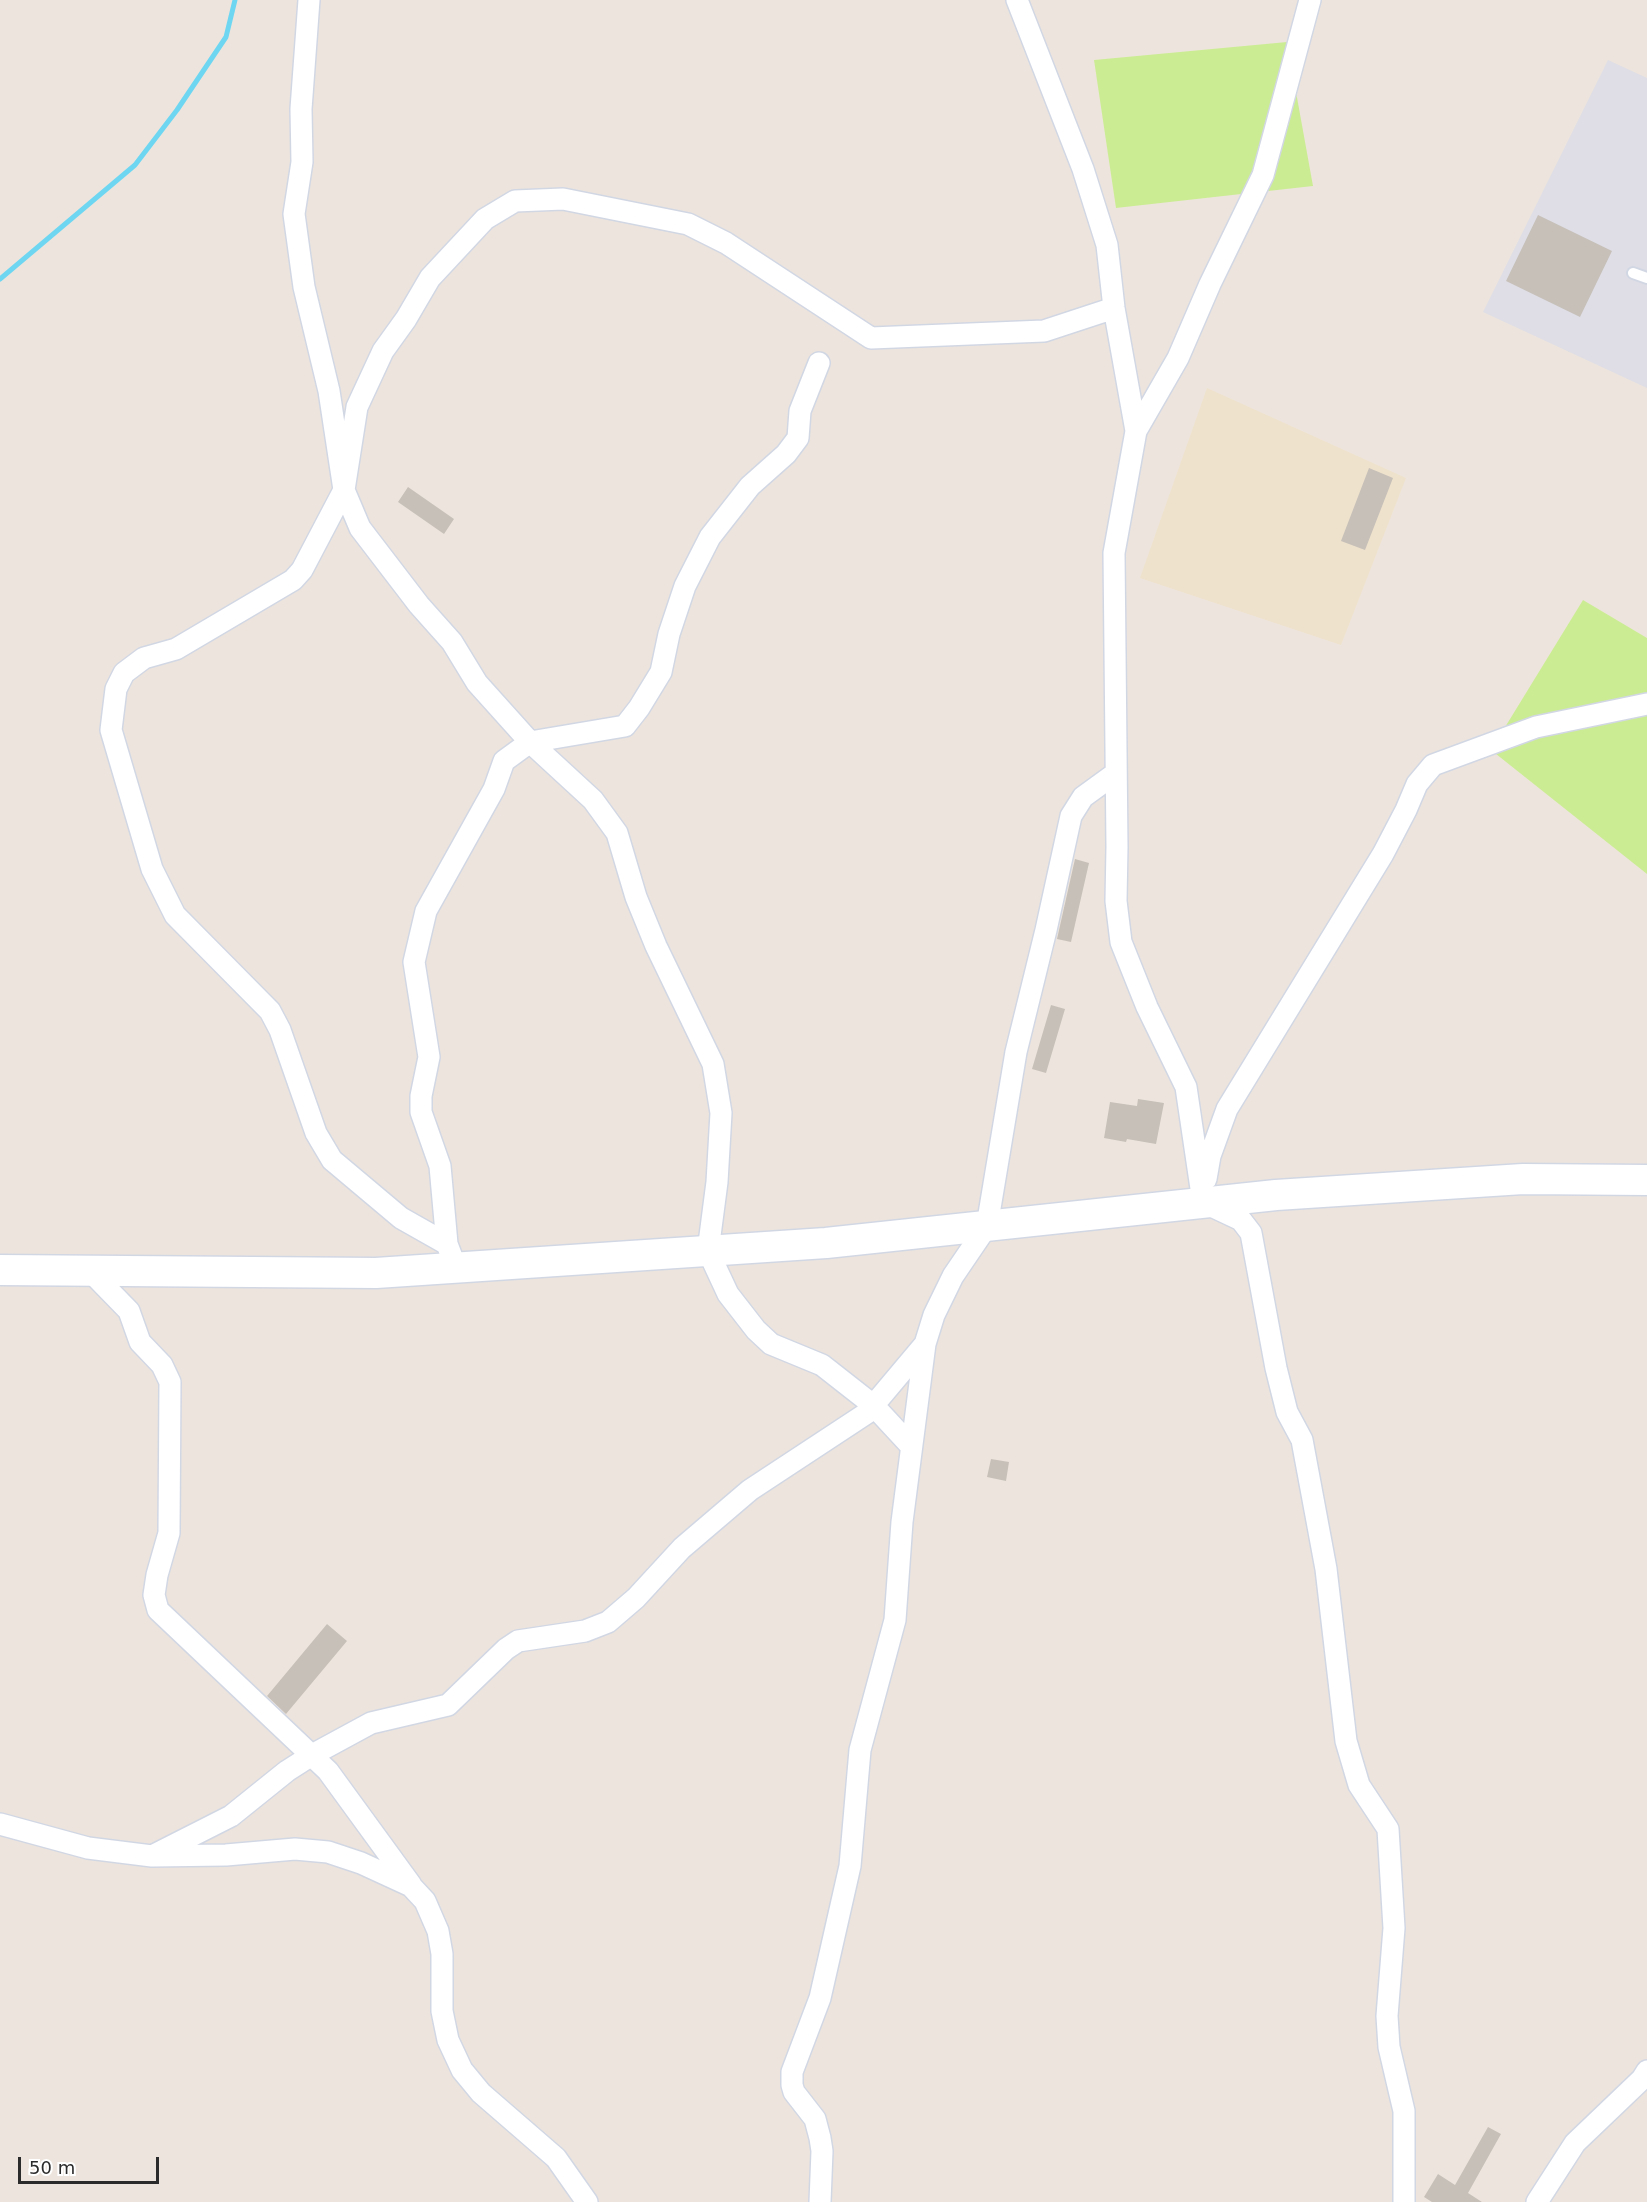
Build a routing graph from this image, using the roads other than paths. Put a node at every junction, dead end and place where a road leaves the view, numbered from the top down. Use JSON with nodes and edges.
{"nodes":[{"id":1,"x":309,"y":0,"type":"edge"},
{"id":2,"x":1017,"y":0,"type":"edge"},
{"id":3,"x":1310,"y":0,"type":"edge"},
{"id":4,"x":1633,"y":273,"type":"dead end"},
{"id":5,"x":1647,"y":278,"type":"edge"},
{"id":6,"x":1114,"y":308,"type":"junction"},
{"id":7,"x":819,"y":363,"type":"dead end"},
{"id":8,"x":1136,"y":431,"type":"junction"},
{"id":9,"x":344,"y":490,"type":"junction"},
{"id":10,"x":1647,"y":704,"type":"edge"},
{"id":11,"x":530,"y":742,"type":"junction"},
{"id":12,"x":1116,"y":773,"type":"junction"},
{"id":13,"x":1647,"y":1180,"type":"edge"},
{"id":14,"x":1203,"y":1202,"type":"junction"},
{"id":15,"x":987,"y":1226,"type":"junction"},
{"id":16,"x":708,"y":1251,"type":"junction"},
{"id":17,"x":451,"y":1256,"type":"junction"},
{"id":18,"x":0,"y":1270,"type":"edge"},
{"id":19,"x":91,"y":1272,"type":"junction"},
{"id":20,"x":925,"y":1344,"type":"junction"},
{"id":21,"x":873,"y":1405,"type":"junction"},
{"id":22,"x":911,"y":1446,"type":"junction"},
{"id":23,"x":312,"y":1755,"type":"junction"},
{"id":24,"x":0,"y":1824,"type":"edge"},
{"id":25,"x":152,"y":1856,"type":"junction"},
{"id":26,"x":411,"y":1886,"type":"junction"},
{"id":27,"x":1647,"y":2072,"type":"edge"},
{"id":28,"x":587,"y":2202,"type":"edge"},
{"id":29,"x":820,"y":2202,"type":"edge"},
{"id":30,"x":1404,"y":2202,"type":"edge"},
{"id":31,"x":1537,"y":2202,"type":"edge"}],
"edges":[{"from":1,"to":9,"type":"street"},
{"from":2,"to":6,"type":"street"},
{"from":3,"to":8,"type":"street"},
{"from":4,"to":5,"type":"lane"},
{"from":6,"to":8,"type":"street"},
{"from":6,"to":9,"type":"street"},
{"from":7,"to":11,"type":"street"},
{"from":8,"to":12,"type":"street"},
{"from":9,"to":11,"type":"street"},
{"from":9,"to":17,"type":"street"},
{"from":10,"to":14,"type":"street"},
{"from":11,"to":16,"type":"street"},
{"from":11,"to":17,"type":"street"},
{"from":12,"to":14,"type":"street"},
{"from":12,"to":15,"type":"street"},
{"from":13,"to":14,"type":"street"},
{"from":14,"to":15,"type":"street"},
{"from":14,"to":30,"type":"street"},
{"from":15,"to":16,"type":"street"},
{"from":15,"to":20,"type":"street"},
{"from":16,"to":17,"type":"street"},
{"from":16,"to":21,"type":"street"},
{"from":17,"to":19,"type":"street"},
{"from":18,"to":19,"type":"street"},
{"from":19,"to":23,"type":"street"},
{"from":20,"to":21,"type":"street"},
{"from":20,"to":22,"type":"street"},
{"from":21,"to":22,"type":"street"},
{"from":21,"to":23,"type":"street"},
{"from":22,"to":29,"type":"street"},
{"from":23,"to":25,"type":"street"},
{"from":23,"to":26,"type":"street"},
{"from":24,"to":25,"type":"street"},
{"from":25,"to":26,"type":"street"},
{"from":26,"to":28,"type":"street"},
{"from":27,"to":31,"type":"street"}]}
